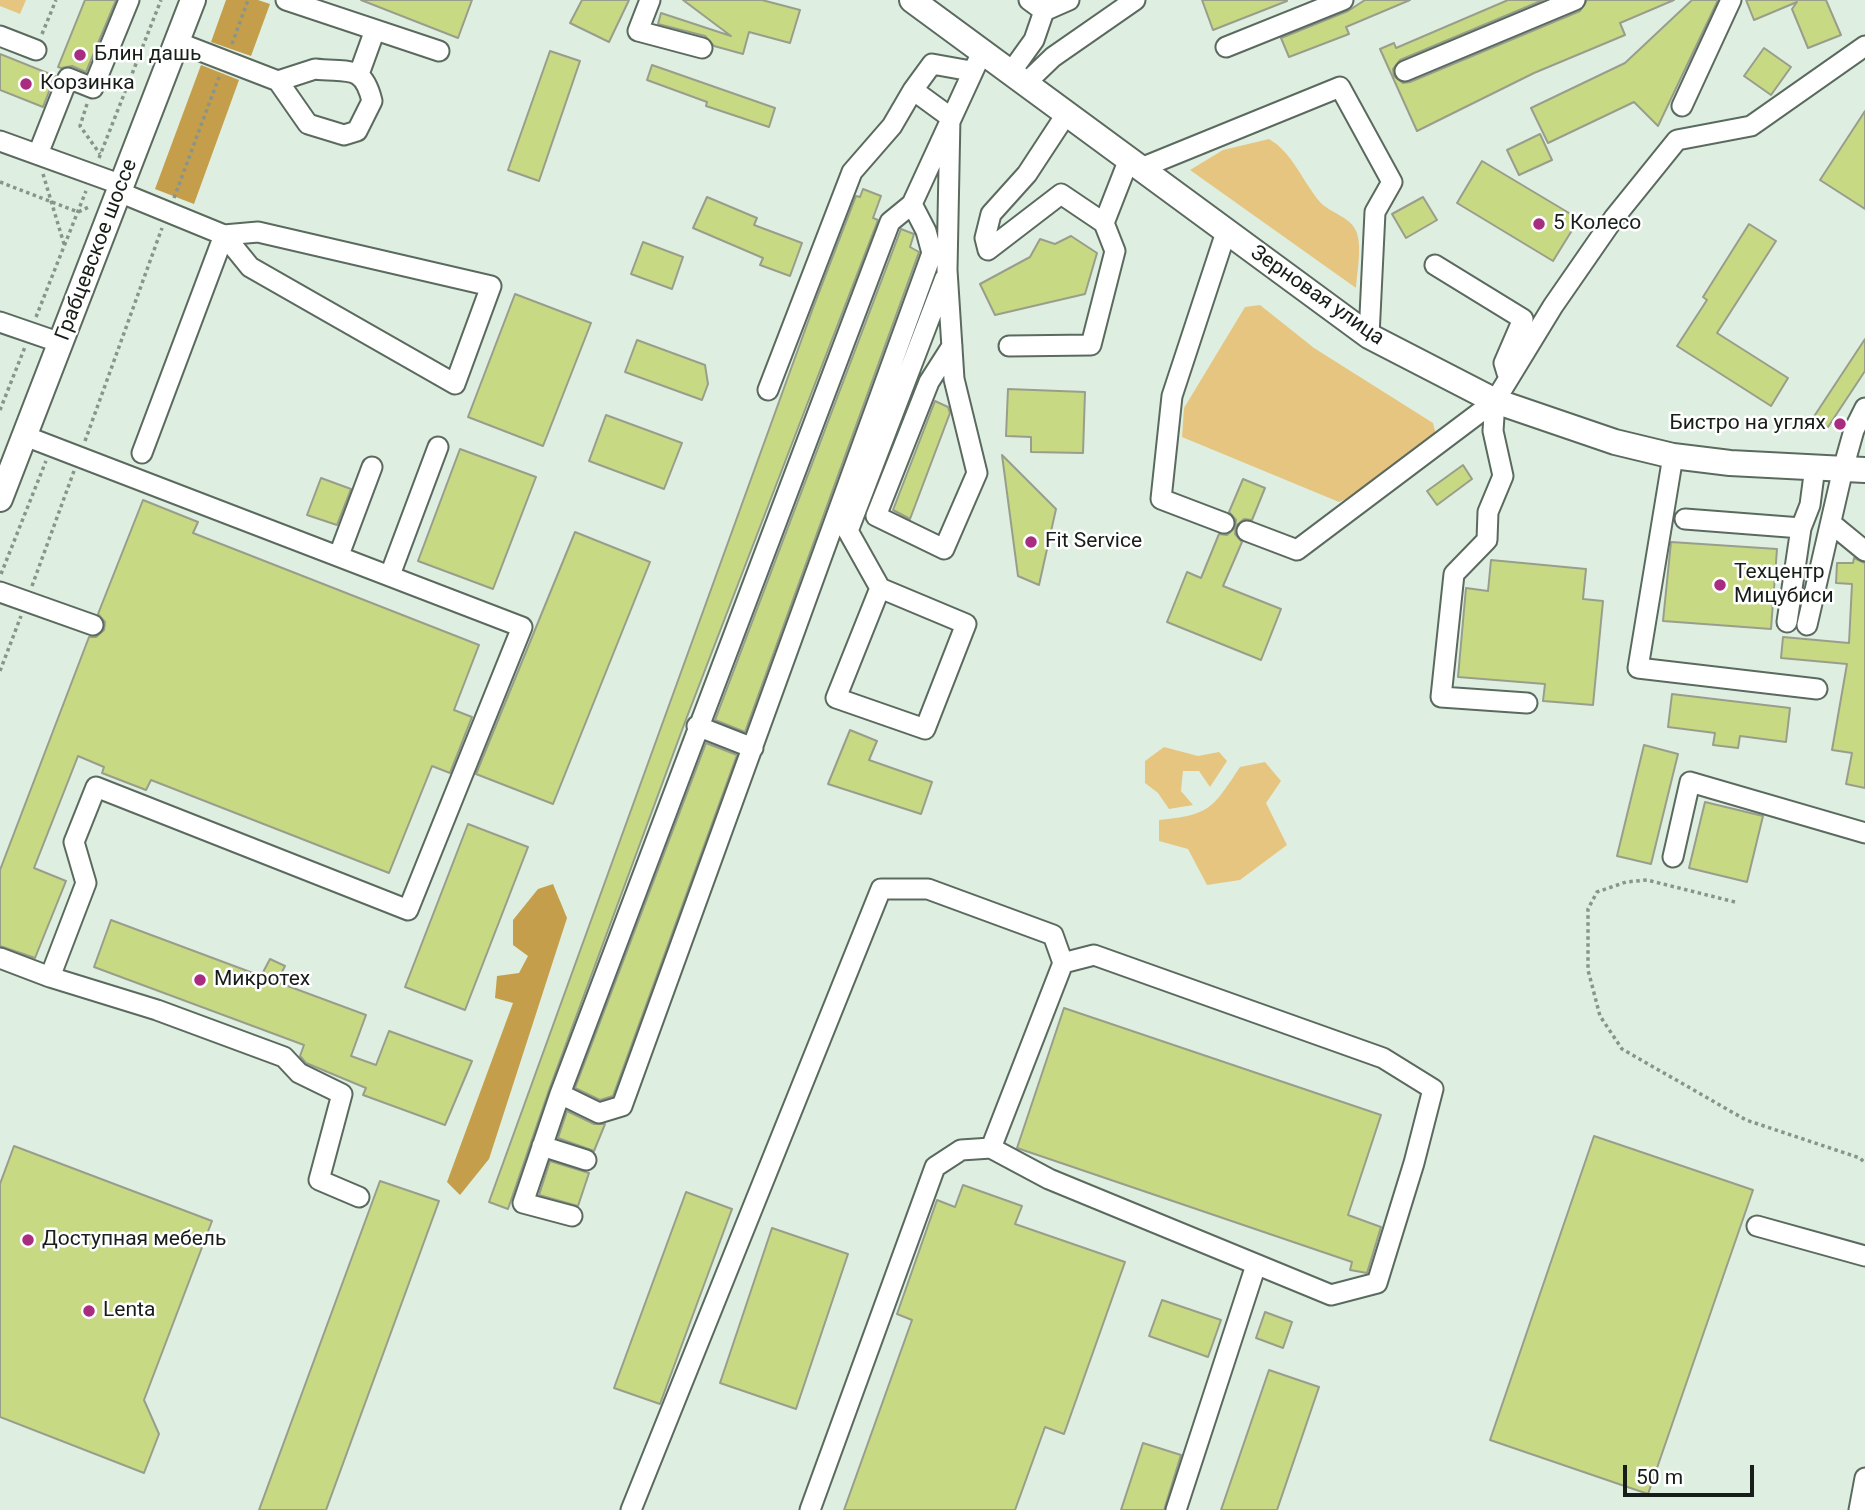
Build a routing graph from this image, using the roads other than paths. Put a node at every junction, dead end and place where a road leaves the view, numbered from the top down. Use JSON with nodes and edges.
{"nodes":[{"id":1,"x":129,"y":0,"type":"edge"},
{"id":2,"x":193,"y":0,"type":"edge"},
{"id":3,"x":286,"y":0,"type":"edge"},
{"id":4,"x":650,"y":0,"type":"edge"},
{"id":5,"x":912,"y":0,"type":"edge"},
{"id":6,"x":1069,"y":0,"type":"edge"},
{"id":7,"x":1135,"y":0,"type":"edge"},
{"id":8,"x":1343,"y":0,"type":"edge"},
{"id":9,"x":1575,"y":0,"type":"edge"},
{"id":10,"x":1731,"y":0,"type":"edge"},
{"id":11,"x":1036,"y":5,"type":"edge"},
{"id":12,"x":375,"y":30,"type":"junction"},
{"id":13,"x":0,"y":36,"type":"edge"},
{"id":14,"x":177,"y":42,"type":"junction"},
{"id":15,"x":1865,"y":46,"type":"edge"},
{"id":16,"x":1226,"y":47,"type":"dead end"},
{"id":17,"x":702,"y":48,"type":"dead end"},
{"id":18,"x":36,"y":50,"type":"road end"},
{"id":19,"x":439,"y":51,"type":"dead end"},
{"id":20,"x":976,"y":62,"type":"junction"},
{"id":21,"x":1405,"y":71,"type":"dead end"},
{"id":22,"x":359,"y":74,"type":"junction"},
{"id":23,"x":1019,"y":77,"type":"junction"},
{"id":24,"x":278,"y":80,"type":"junction"},
{"id":25,"x":913,"y":90,"type":"junction"},
{"id":26,"x":1682,"y":106,"type":"dead end"},
{"id":27,"x":1067,"y":113,"type":"junction"},
{"id":28,"x":950,"y":117,"type":"junction"},
{"id":29,"x":0,"y":141,"type":"edge"},
{"id":30,"x":38,"y":154,"type":"junction"},
{"id":31,"x":1135,"y":164,"type":"junction"},
{"id":32,"x":120,"y":189,"type":"junction"},
{"id":33,"x":912,"y":204,"type":"junction"},
{"id":34,"x":1104,"y":223,"type":"junction"},
{"id":35,"x":1226,"y":232,"type":"junction"},
{"id":36,"x":224,"y":235,"type":"junction"},
{"id":37,"x":1435,"y":265,"type":"dead end"},
{"id":38,"x":947,"y":270,"type":"junction"},
{"id":39,"x":0,"y":322,"type":"edge"},
{"id":40,"x":1369,"y":336,"type":"junction"},
{"id":41,"x":61,"y":343,"type":"junction"},
{"id":42,"x":1009,"y":345,"type":"dead end"},
{"id":43,"x":952,"y":346,"type":"junction"},
{"id":44,"x":1509,"y":378,"type":"junction"},
{"id":45,"x":768,"y":390,"type":"dead end"},
{"id":46,"x":1495,"y":401,"type":"junction"},
{"id":47,"x":1865,"y":408,"type":"edge"},
{"id":48,"x":25,"y":436,"type":"junction"},
{"id":49,"x":438,"y":447,"type":"dead end"},
{"id":50,"x":142,"y":453,"type":"dead end"},
{"id":51,"x":1673,"y":456,"type":"junction"},
{"id":52,"x":372,"y":467,"type":"dead end"},
{"id":53,"x":1815,"y":467,"type":"junction"},
{"id":54,"x":1854,"y":469,"type":"edge"},
{"id":55,"x":0,"y":499,"type":"edge"},
{"id":56,"x":1685,"y":519,"type":"dead end"},
{"id":57,"x":1224,"y":523,"type":"dead end"},
{"id":58,"x":1832,"y":524,"type":"junction"},
{"id":59,"x":1801,"y":528,"type":"junction"},
{"id":60,"x":1247,"y":531,"type":"dead end"},
{"id":61,"x":1865,"y":551,"type":"edge"},
{"id":62,"x":339,"y":555,"type":"junction"},
{"id":63,"x":390,"y":575,"type":"junction"},
{"id":64,"x":880,"y":588,"type":"junction"},
{"id":65,"x":0,"y":592,"type":"edge"},
{"id":66,"x":1787,"y":622,"type":"dead end"},
{"id":67,"x":93,"y":625,"type":"dead end"},
{"id":68,"x":1807,"y":625,"type":"dead end"},
{"id":69,"x":1817,"y":690,"type":"dead end"},
{"id":70,"x":1527,"y":703,"type":"dead end"},
{"id":71,"x":697,"y":726,"type":"junction"},
{"id":72,"x":753,"y":748,"type":"junction"},
{"id":73,"x":1865,"y":833,"type":"edge"},
{"id":74,"x":1673,"y":857,"type":"dead end"},
{"id":75,"x":0,"y":958,"type":"edge"},
{"id":76,"x":1063,"y":963,"type":"junction"},
{"id":77,"x":50,"y":977,"type":"junction"},
{"id":78,"x":560,"y":1094,"type":"junction"},
{"id":79,"x":542,"y":1146,"type":"junction"},
{"id":80,"x":991,"y":1148,"type":"junction"},
{"id":81,"x":586,"y":1160,"type":"dead end"},
{"id":82,"x":359,"y":1197,"type":"dead end"},
{"id":83,"x":572,"y":1216,"type":"dead end"},
{"id":84,"x":1757,"y":1226,"type":"dead end"},
{"id":85,"x":1865,"y":1256,"type":"edge"},
{"id":86,"x":1256,"y":1265,"type":"junction"},
{"id":87,"x":1865,"y":1478,"type":"edge"},
{"id":88,"x":631,"y":1510,"type":"edge"},
{"id":89,"x":810,"y":1510,"type":"edge"},
{"id":90,"x":1176,"y":1510,"type":"edge"},
{"id":91,"x":1859,"y":1510,"type":"edge"}],
"edges":[{"from":1,"to":30,"type":"street"},
{"from":2,"to":14,"type":"main road","name":"Грабцевское шоссе"},
{"from":3,"to":12,"type":"street"},
{"from":4,"to":17,"type":"street"},
{"from":5,"to":20,"type":"main road","name":"Зерновая улица"},
{"from":6,"to":11,"type":"street"},
{"from":7,"to":23,"type":"street"},
{"from":8,"to":16,"type":"street"},
{"from":9,"to":21,"type":"street"},
{"from":10,"to":26,"type":"street"},
{"from":11,"to":23,"type":"street"},
{"from":12,"to":19,"type":"street"},
{"from":12,"to":22,"type":"street"},
{"from":13,"to":18,"type":"street"},
{"from":14,"to":24,"type":"street"},
{"from":14,"to":32,"type":"main road","name":"Грабцевское шоссе"},
{"from":15,"to":44,"type":"street"},
{"from":20,"to":23,"type":"main road","name":"Зерновая улица"},
{"from":20,"to":25,"type":"street"},
{"from":20,"to":28,"type":"street"},
{"from":22,"to":24,"type":"street"},
{"from":22,"to":24,"type":"street"},
{"from":23,"to":27,"type":"main road","name":"Зерновая улица"},
{"from":25,"to":28,"type":"street"},
{"from":25,"to":45,"type":"street"},
{"from":27,"to":31,"type":"main road","name":"Зерновая улица"},
{"from":27,"to":34,"type":"street"},
{"from":28,"to":33,"type":"street"},
{"from":28,"to":38,"type":"street"},
{"from":29,"to":30,"type":"street"},
{"from":30,"to":32,"type":"street"},
{"from":31,"to":34,"type":"street"},
{"from":31,"to":35,"type":"main road","name":"Зерновая улица"},
{"from":31,"to":40,"type":"street"},
{"from":32,"to":36,"type":"street"},
{"from":32,"to":41,"type":"main road","name":"Грабцевское шоссе"},
{"from":33,"to":71,"type":"street"},
{"from":33,"to":72,"type":"street"},
{"from":34,"to":42,"type":"street"},
{"from":35,"to":40,"type":"main road","name":"Зерновая улица"},
{"from":35,"to":57,"type":"street"},
{"from":36,"to":36,"type":"street"},
{"from":36,"to":50,"type":"street"},
{"from":37,"to":44,"type":"street"},
{"from":38,"to":43,"type":"street"},
{"from":38,"to":64,"type":"street"},
{"from":39,"to":41,"type":"street"},
{"from":40,"to":46,"type":"main road","name":"Зерновая улица"},
{"from":41,"to":48,"type":"main road","name":"Грабцевское шоссе"},
{"from":43,"to":43,"type":"street"},
{"from":44,"to":46,"type":"street"},
{"from":46,"to":51,"type":"main road","name":"Зерновая улица"},
{"from":46,"to":60,"type":"street"},
{"from":46,"to":70,"type":"street"},
{"from":47,"to":54,"type":"street"},
{"from":48,"to":55,"type":"main road","name":"Грабцевское шоссе"},
{"from":48,"to":62,"type":"street"},
{"from":49,"to":63,"type":"street"},
{"from":51,"to":53,"type":"main road","name":"Зерновая улица"},
{"from":51,"to":69,"type":"street"},
{"from":52,"to":62,"type":"street"},
{"from":53,"to":54,"type":"main road","name":"Зерновая улица"},
{"from":53,"to":59,"type":"street"},
{"from":54,"to":58,"type":"street"},
{"from":56,"to":59,"type":"street"},
{"from":58,"to":61,"type":"street"},
{"from":58,"to":68,"type":"street"},
{"from":59,"to":66,"type":"street"},
{"from":62,"to":63,"type":"street"},
{"from":63,"to":77,"type":"street"},
{"from":64,"to":64,"type":"street"},
{"from":65,"to":67,"type":"street"},
{"from":71,"to":72,"type":"street"},
{"from":71,"to":78,"type":"street"},
{"from":72,"to":78,"type":"street"},
{"from":73,"to":74,"type":"street"},
{"from":75,"to":77,"type":"street"},
{"from":76,"to":80,"type":"street"},
{"from":76,"to":86,"type":"street"},
{"from":76,"to":88,"type":"street"},
{"from":77,"to":82,"type":"street"},
{"from":78,"to":79,"type":"street"},
{"from":79,"to":81,"type":"street"},
{"from":79,"to":83,"type":"street"},
{"from":80,"to":86,"type":"street"},
{"from":80,"to":89,"type":"street"},
{"from":84,"to":85,"type":"street"},
{"from":86,"to":90,"type":"street"},
{"from":87,"to":91,"type":"street"}]}
